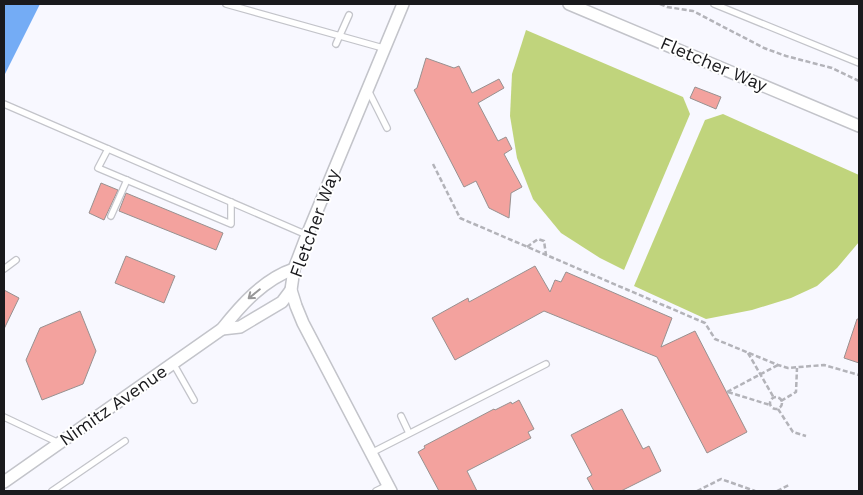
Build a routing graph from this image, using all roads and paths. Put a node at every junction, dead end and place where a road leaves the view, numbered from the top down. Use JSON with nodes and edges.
{"nodes":[{"id":1,"x":226,"y":4,"type":"edge"},
{"id":2,"x":403,"y":4,"type":"edge"},
{"id":3,"x":569,"y":4,"type":"edge"},
{"id":4,"x":660,"y":4,"type":"edge"},
{"id":5,"x":714,"y":4,"type":"edge"},
{"id":6,"x":349,"y":15,"type":"dead end"},
{"id":7,"x":339,"y":37,"type":"junction"},
{"id":8,"x":336,"y":44,"type":"dead end"},
{"id":9,"x":383,"y":48,"type":"junction"},
{"id":10,"x":859,"y":64,"type":"edge"},
{"id":11,"x":859,"y":80,"type":"edge"},
{"id":12,"x":367,"y":88,"type":"junction"},
{"id":13,"x":4,"y":104,"type":"edge"},
{"id":14,"x":859,"y":126,"type":"edge"},
{"id":15,"x":387,"y":128,"type":"dead end"},
{"id":16,"x":108,"y":149,"type":"junction"},
{"id":17,"x":433,"y":164,"type":"dead end"},
{"id":18,"x":127,"y":180,"type":"junction"},
{"id":19,"x":231,"y":202,"type":"junction"},
{"id":20,"x":111,"y":216,"type":"dead end"},
{"id":21,"x":307,"y":235,"type":"junction"},
{"id":22,"x":527,"y":247,"type":"junction"},
{"id":23,"x":546,"y":255,"type":"junction"},
{"id":24,"x":16,"y":260,"type":"dead end"},
{"id":25,"x":4,"y":269,"type":"edge"},
{"id":26,"x":294,"y":269,"type":"junction"},
{"id":27,"x":291,"y":290,"type":"junction"},
{"id":28,"x":222,"y":329,"type":"junction"},
{"id":29,"x":748,"y":353,"type":"junction"},
{"id":30,"x":173,"y":363,"type":"junction"},
{"id":31,"x":546,"y":364,"type":"dead end"},
{"id":32,"x":778,"y":365,"type":"junction"},
{"id":33,"x":797,"y":368,"type":"junction"},
{"id":34,"x":760,"y":375,"type":"junction"},
{"id":35,"x":859,"y":375,"type":"edge"},
{"id":36,"x":774,"y":398,"type":"junction"},
{"id":37,"x":194,"y":400,"type":"dead end"},
{"id":38,"x":781,"y":401,"type":"junction"},
{"id":39,"x":770,"y":404,"type":"junction"},
{"id":40,"x":778,"y":409,"type":"junction"},
{"id":41,"x":402,"y":416,"type":"dead end"},
{"id":42,"x":4,"y":417,"type":"edge"},
{"id":43,"x":409,"y":433,"type":"junction"},
{"id":44,"x":806,"y":436,"type":"dead end"},
{"id":45,"x":125,"y":441,"type":"dead end"},
{"id":46,"x":58,"y":444,"type":"junction"},
{"id":47,"x":371,"y":453,"type":"junction"},
{"id":48,"x":4,"y":482,"type":"edge"},
{"id":49,"x":789,"y":485,"type":"dead end"},
{"id":50,"x":389,"y":488,"type":"edge"},
{"id":51,"x":52,"y":491,"type":"edge"},
{"id":52,"x":376,"y":491,"type":"edge"},
{"id":53,"x":697,"y":491,"type":"edge"},
{"id":54,"x":755,"y":491,"type":"edge"},
{"id":55,"x":777,"y":491,"type":"edge"}],
"edges":[{"from":1,"to":7,"type":"lane"},
{"from":2,"to":9,"type":"street","name":"Fletcher Way"},
{"from":3,"to":14,"type":"street","name":"Fletcher Way"},
{"from":4,"to":11,"type":"path"},
{"from":5,"to":10,"type":"lane"},
{"from":6,"to":7,"type":"lane"},
{"from":7,"to":8,"type":"lane"},
{"from":7,"to":9,"type":"lane"},
{"from":9,"to":12,"type":"street","name":"Fletcher Way"},
{"from":12,"to":15,"type":"lane"},
{"from":12,"to":21,"type":"street","name":"Fletcher Way"},
{"from":13,"to":16,"type":"lane"},
{"from":16,"to":18,"type":"lane"},
{"from":16,"to":19,"type":"lane"},
{"from":17,"to":22,"type":"path"},
{"from":18,"to":19,"type":"lane"},
{"from":18,"to":20,"type":"lane"},
{"from":19,"to":21,"type":"lane"},
{"from":21,"to":26,"type":"street","name":"Fletcher Way"},
{"from":22,"to":23,"type":"path"},
{"from":22,"to":23,"type":"path"},
{"from":23,"to":29,"type":"path"},
{"from":24,"to":25,"type":"lane"},
{"from":26,"to":27,"type":"street","name":"Fletcher Way"},
{"from":26,"to":28,"type":"street","name":"Nimitz Avenue","one_way":true},
{"from":27,"to":28,"type":"street","name":"Nimitz Avenue"},
{"from":27,"to":47,"type":"street","name":"Fletcher Way"},
{"from":28,"to":30,"type":"street","name":"Nimitz Avenue"},
{"from":29,"to":32,"type":"path"},
{"from":29,"to":34,"type":"path"},
{"from":30,"to":37,"type":"lane"},
{"from":30,"to":46,"type":"street","name":"Nimitz Avenue"},
{"from":31,"to":43,"type":"lane"},
{"from":32,"to":33,"type":"path"},
{"from":32,"to":34,"type":"path"},
{"from":33,"to":35,"type":"path"},
{"from":33,"to":38,"type":"path"},
{"from":34,"to":36,"type":"path"},
{"from":34,"to":39,"type":"path"},
{"from":36,"to":38,"type":"path"},
{"from":36,"to":39,"type":"path"},
{"from":38,"to":40,"type":"path"},
{"from":39,"to":40,"type":"path"},
{"from":40,"to":44,"type":"path"},
{"from":41,"to":43,"type":"lane"},
{"from":42,"to":46,"type":"lane"},
{"from":43,"to":47,"type":"lane"},
{"from":45,"to":51,"type":"lane"},
{"from":46,"to":48,"type":"street","name":"Nimitz Avenue"},
{"from":47,"to":50,"type":"street","name":"Fletcher Way"},
{"from":49,"to":55,"type":"path"},
{"from":50,"to":52,"type":"lane"},
{"from":53,"to":54,"type":"path"}]}
